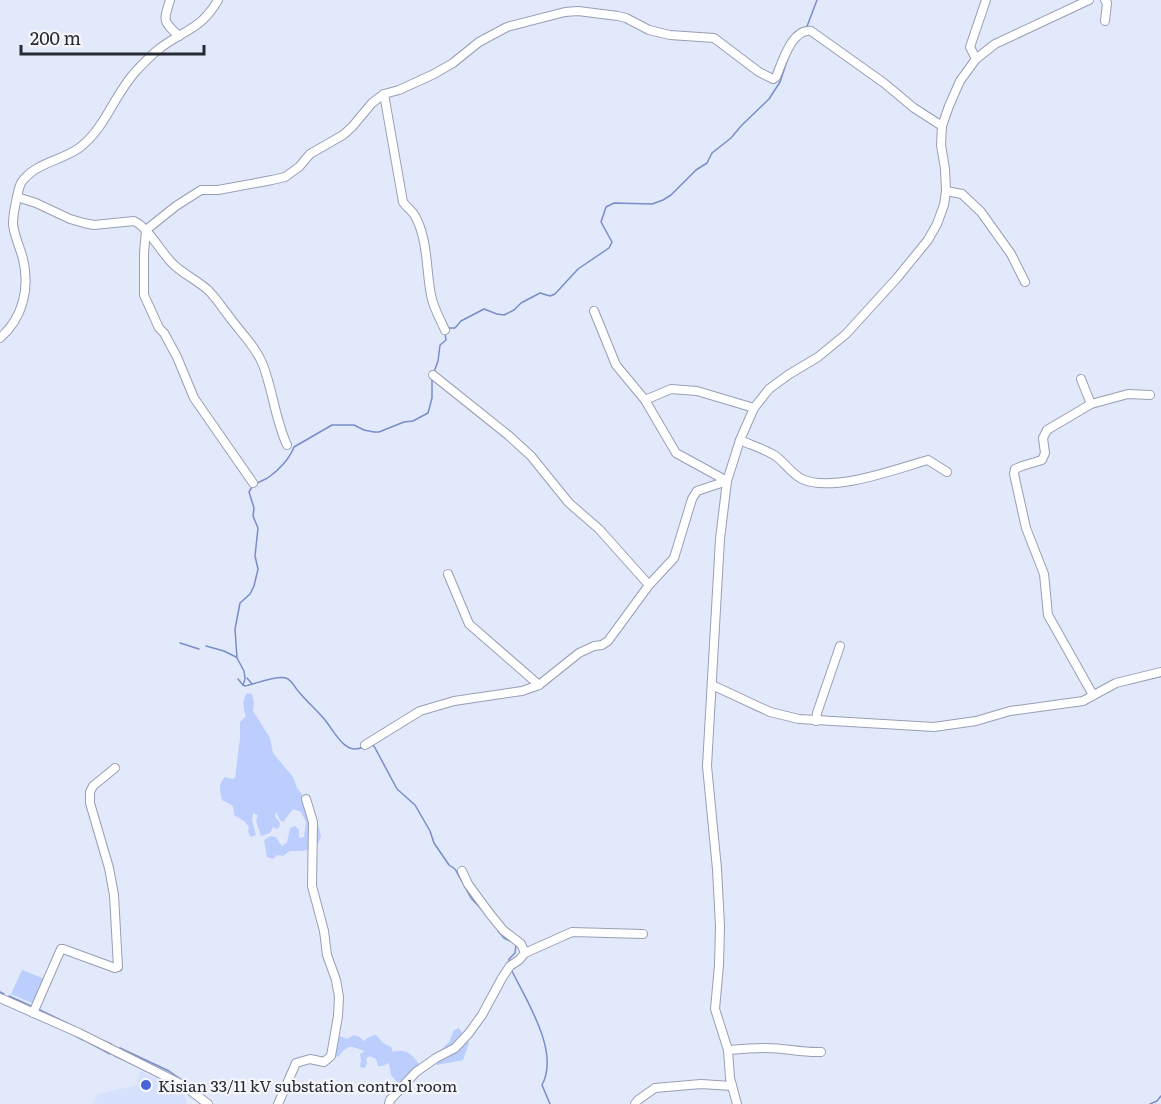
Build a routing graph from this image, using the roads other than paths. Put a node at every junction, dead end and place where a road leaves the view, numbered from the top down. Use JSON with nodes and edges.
{"nodes":[{"id":1,"x":170,"y":0,"type":"edge"},
{"id":2,"x":218,"y":0,"type":"edge"},
{"id":3,"x":986,"y":0,"type":"edge"},
{"id":4,"x":1089,"y":0,"type":"edge"},
{"id":5,"x":1105,"y":0,"type":"edge"},
{"id":6,"x":1106,"y":21,"type":"dead end"},
{"id":7,"x":180,"y":36,"type":"junction"},
{"id":8,"x":976,"y":59,"type":"junction"},
{"id":9,"x":384,"y":94,"type":"junction"},
{"id":10,"x":942,"y":126,"type":"junction"},
{"id":11,"x":946,"y":190,"type":"junction"},
{"id":12,"x":17,"y":197,"type":"junction"},
{"id":13,"x":146,"y":230,"type":"junction"},
{"id":14,"x":1025,"y":282,"type":"dead end"},
{"id":15,"x":594,"y":311,"type":"dead end"},
{"id":16,"x":445,"y":330,"type":"dead end"},
{"id":17,"x":0,"y":338,"type":"edge"},
{"id":18,"x":433,"y":375,"type":"dead end"},
{"id":19,"x":1081,"y":379,"type":"dead end"},
{"id":20,"x":1150,"y":395,"type":"dead end"},
{"id":21,"x":645,"y":400,"type":"junction"},
{"id":22,"x":1091,"y":404,"type":"junction"},
{"id":23,"x":754,"y":408,"type":"junction"},
{"id":24,"x":740,"y":440,"type":"junction"},
{"id":25,"x":287,"y":445,"type":"dead end"},
{"id":26,"x":947,"y":471,"type":"dead end"},
{"id":27,"x":727,"y":481,"type":"junction"},
{"id":28,"x":253,"y":483,"type":"dead end"},
{"id":29,"x":448,"y":574,"type":"dead end"},
{"id":30,"x":649,"y":585,"type":"junction"},
{"id":31,"x":840,"y":646,"type":"dead end"},
{"id":32,"x":1161,"y":672,"type":"edge"},
{"id":33,"x":539,"y":684,"type":"junction"},
{"id":34,"x":712,"y":685,"type":"junction"},
{"id":35,"x":1093,"y":695,"type":"junction"},
{"id":36,"x":816,"y":721,"type":"junction"},
{"id":37,"x":365,"y":745,"type":"dead end"},
{"id":38,"x":115,"y":768,"type":"dead end"},
{"id":39,"x":306,"y":799,"type":"dead end"},
{"id":40,"x":462,"y":871,"type":"dead end"},
{"id":41,"x":643,"y":934,"type":"dead end"},
{"id":42,"x":525,"y":952,"type":"junction"},
{"id":43,"x":0,"y":998,"type":"edge"},
{"id":44,"x":33,"y":1013,"type":"junction"},
{"id":45,"x":728,"y":1050,"type":"junction"},
{"id":46,"x":821,"y":1052,"type":"dead end"},
{"id":47,"x":732,"y":1086,"type":"junction"},
{"id":48,"x":208,"y":1104,"type":"edge"},
{"id":49,"x":278,"y":1104,"type":"edge"},
{"id":50,"x":389,"y":1104,"type":"edge"},
{"id":51,"x":635,"y":1104,"type":"edge"},
{"id":52,"x":737,"y":1104,"type":"edge"}],
"edges":[{"from":1,"to":7,"type":"street"},
{"from":2,"to":7,"type":"street"},
{"from":3,"to":8,"type":"street"},
{"from":4,"to":8,"type":"street"},
{"from":5,"to":6,"type":"street"},
{"from":7,"to":12,"type":"street"},
{"from":8,"to":10,"type":"street"},
{"from":9,"to":10,"type":"street"},
{"from":9,"to":13,"type":"street"},
{"from":9,"to":16,"type":"street"},
{"from":10,"to":11,"type":"street"},
{"from":11,"to":14,"type":"street"},
{"from":11,"to":23,"type":"street"},
{"from":12,"to":13,"type":"street"},
{"from":12,"to":17,"type":"street"},
{"from":13,"to":25,"type":"street"},
{"from":13,"to":28,"type":"street"},
{"from":15,"to":21,"type":"street"},
{"from":18,"to":30,"type":"street"},
{"from":19,"to":22,"type":"street"},
{"from":20,"to":22,"type":"street"},
{"from":21,"to":23,"type":"street"},
{"from":21,"to":27,"type":"street"},
{"from":22,"to":35,"type":"street"},
{"from":23,"to":24,"type":"street"},
{"from":24,"to":26,"type":"street"},
{"from":24,"to":27,"type":"street"},
{"from":27,"to":30,"type":"street"},
{"from":27,"to":34,"type":"street"},
{"from":29,"to":33,"type":"street"},
{"from":30,"to":33,"type":"street"},
{"from":31,"to":36,"type":"street"},
{"from":32,"to":35,"type":"street"},
{"from":33,"to":37,"type":"street"},
{"from":34,"to":36,"type":"street"},
{"from":34,"to":45,"type":"street"},
{"from":35,"to":36,"type":"street"},
{"from":38,"to":44,"type":"street"},
{"from":39,"to":49,"type":"street"},
{"from":40,"to":42,"type":"street"},
{"from":41,"to":42,"type":"street"},
{"from":42,"to":50,"type":"street"},
{"from":43,"to":44,"type":"street"},
{"from":44,"to":48,"type":"street"},
{"from":45,"to":46,"type":"street"},
{"from":45,"to":47,"type":"street"},
{"from":47,"to":51,"type":"street"},
{"from":47,"to":52,"type":"street"}]}
